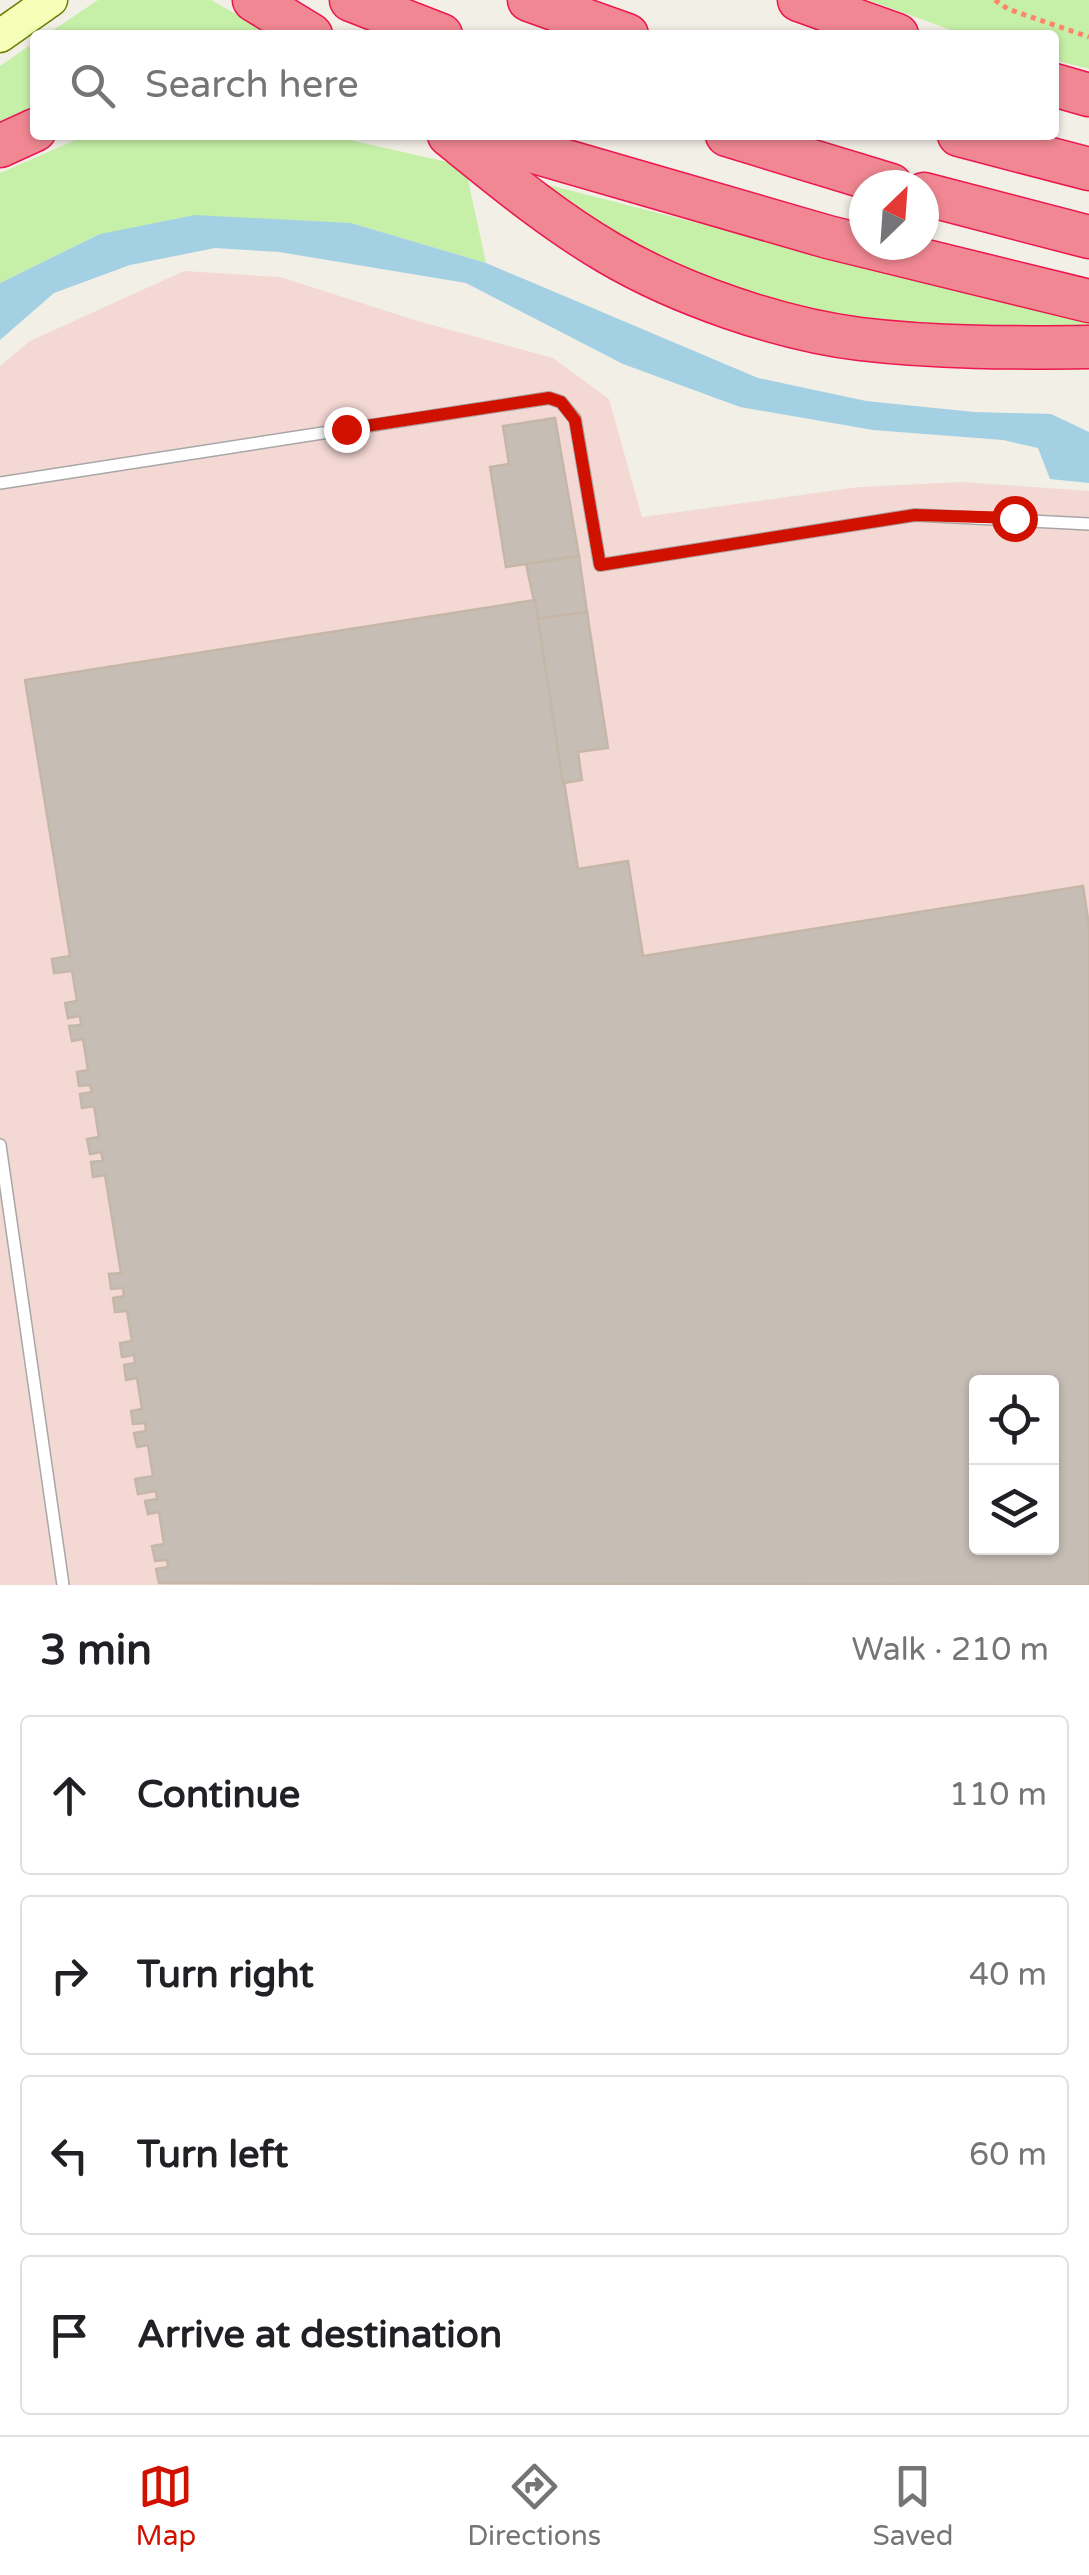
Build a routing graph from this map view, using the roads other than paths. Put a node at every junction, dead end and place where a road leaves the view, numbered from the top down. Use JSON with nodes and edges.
{"nodes":[{"id":1,"x":52,"y":0,"type":"edge"},
{"id":2,"x":254,"y":0,"type":"edge"},
{"id":3,"x":351,"y":0,"type":"edge"},
{"id":4,"x":529,"y":0,"type":"edge"},
{"id":5,"x":799,"y":0,"type":"edge"},
{"id":6,"x":303,"y":30,"type":"edge"},
{"id":7,"x":428,"y":30,"type":"edge"},
{"id":8,"x":613,"y":30,"type":"edge"},
{"id":9,"x":883,"y":30,"type":"edge"},
{"id":10,"x":0,"y":36,"type":"edge"},
{"id":11,"x":1059,"y":86,"type":"edge"},
{"id":12,"x":1089,"y":95,"type":"edge"},
{"id":13,"x":30,"y":132,"type":"edge"},
{"id":14,"x":455,"y":140,"type":"edge"},
{"id":15,"x":494,"y":140,"type":"edge"},
{"id":16,"x":743,"y":140,"type":"edge"},
{"id":17,"x":978,"y":140,"type":"edge"},
{"id":18,"x":0,"y":146,"type":"edge"},
{"id":19,"x":1089,"y":170,"type":"edge"},
{"id":20,"x":849,"y":172,"type":"edge"},
{"id":21,"x":939,"y":198,"type":"edge"},
{"id":22,"x":1089,"y":238,"type":"edge"},
{"id":23,"x":1089,"y":301,"type":"edge"},
{"id":24,"x":1089,"y":348,"type":"edge"},
{"id":25,"x":0,"y":483,"type":"edge"},
{"id":26,"x":1089,"y":524,"type":"edge"},
{"id":27,"x":0,"y":1145,"type":"edge"},
{"id":28,"x":62,"y":1585,"type":"edge"}],
"edges":[{"from":1,"to":10,"type":"street"},
{"from":2,"to":6,"type":"highway"},
{"from":3,"to":7,"type":"highway"},
{"from":4,"to":8,"type":"highway"},
{"from":5,"to":9,"type":"highway"},
{"from":11,"to":12,"type":"highway"},
{"from":13,"to":18,"type":"highway"},
{"from":14,"to":24,"type":"highway"},
{"from":15,"to":23,"type":"highway"},
{"from":16,"to":20,"type":"highway"},
{"from":17,"to":19,"type":"highway"},
{"from":21,"to":22,"type":"highway"},
{"from":25,"to":26,"type":"lane"},
{"from":27,"to":28,"type":"lane"}]}
